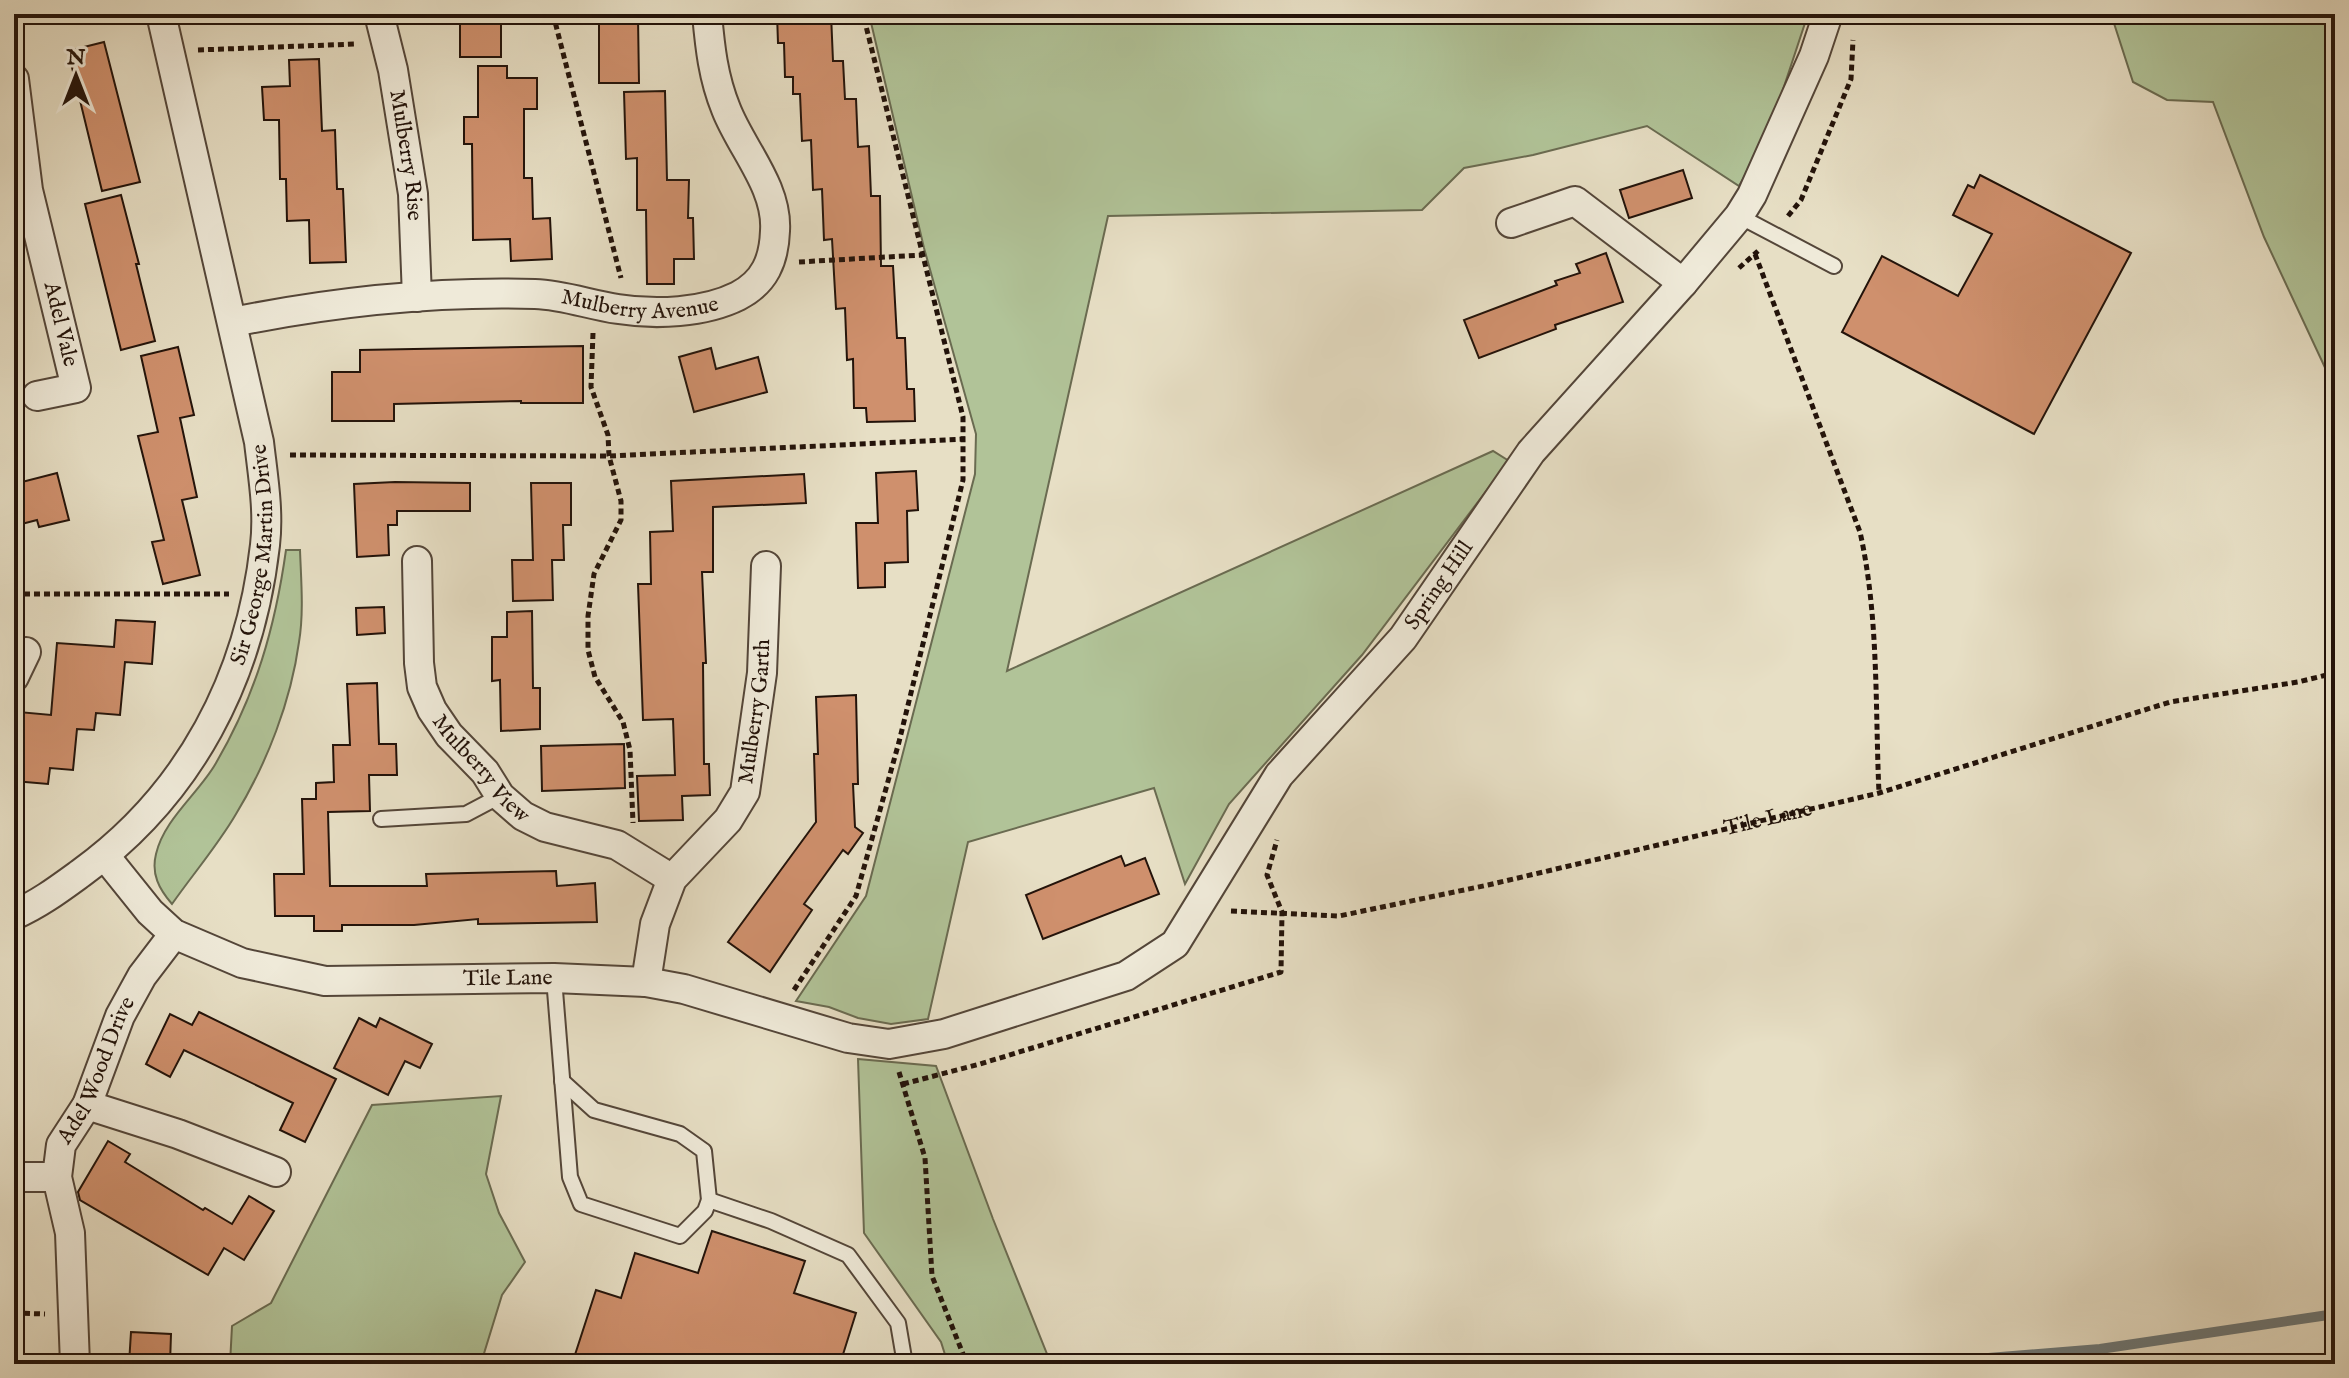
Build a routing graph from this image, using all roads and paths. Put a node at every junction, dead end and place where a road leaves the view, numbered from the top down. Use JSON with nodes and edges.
{"nodes":[{"id":1,"x":161,"y":14,"type":"edge"},
{"id":2,"x":379,"y":14,"type":"edge"},
{"id":3,"x":553,"y":14,"type":"edge"},
{"id":4,"x":707,"y":14,"type":"edge"},
{"id":5,"x":863,"y":14,"type":"edge"},
{"id":6,"x":1828,"y":14,"type":"edge"},
{"id":7,"x":386,"y":43,"type":"junction"},
{"id":8,"x":169,"y":51,"type":"junction"},
{"id":9,"x":14,"y":79,"type":"edge"},
{"id":10,"x":1739,"y":216,"type":"junction"},
{"id":11,"x":1511,"y":223,"type":"dead end"},
{"id":12,"x":922,"y":255,"type":"junction"},
{"id":13,"x":770,"y":264,"type":"junction"},
{"id":14,"x":1834,"y":266,"type":"dead end"},
{"id":15,"x":1683,"y":283,"type":"junction"},
{"id":16,"x":417,"y":297,"type":"junction"},
{"id":17,"x":593,"y":304,"type":"junction"},
{"id":18,"x":630,"y":310,"type":"junction"},
{"id":19,"x":233,"y":322,"type":"junction"},
{"id":20,"x":37,"y":396,"type":"dead end"},
{"id":21,"x":965,"y":439,"type":"junction"},
{"id":22,"x":261,"y":455,"type":"junction"},
{"id":23,"x":609,"y":456,"type":"junction"},
{"id":24,"x":417,"y":561,"type":"dead end"},
{"id":25,"x":766,"y":566,"type":"dead end"},
{"id":26,"x":14,"y":594,"type":"edge"},
{"id":27,"x":258,"y":594,"type":"junction"},
{"id":28,"x":2335,"y":673,"type":"edge"},
{"id":29,"x":1879,"y":793,"type":"junction"},
{"id":30,"x":500,"y":796,"type":"junction"},
{"id":31,"x":381,"y":819,"type":"dead end"},
{"id":32,"x":105,"y":856,"type":"junction"},
{"id":33,"x":635,"y":856,"type":"junction"},
{"id":34,"x":672,"y":879,"type":"junction"},
{"id":35,"x":1194,"y":910,"type":"junction"},
{"id":36,"x":14,"y":915,"type":"edge"},
{"id":37,"x":174,"y":934,"type":"junction"},
{"id":38,"x":554,"y":978,"type":"junction"},
{"id":39,"x":646,"y":982,"type":"junction"},
{"id":40,"x":776,"y":1018,"type":"junction"},
{"id":41,"x":944,"y":1034,"type":"joint"},
{"id":42,"x":889,"y":1044,"type":"junction"},
{"id":43,"x":562,"y":1081,"type":"junction"},
{"id":44,"x":87,"y":1105,"type":"junction"},
{"id":45,"x":276,"y":1172,"type":"dead end"},
{"id":46,"x":14,"y":1177,"type":"edge"},
{"id":47,"x":57,"y":1177,"type":"junction"},
{"id":48,"x":709,"y":1200,"type":"junction"},
{"id":49,"x":75,"y":1364,"type":"edge"},
{"id":50,"x":905,"y":1364,"type":"edge"},
{"id":51,"x":967,"y":1364,"type":"edge"}],
"edges":[{"from":1,"to":8,"type":"street","name":"Sir George Martin Drive"},
{"from":2,"to":7,"type":"street","name":"Mulberry Rise"},
{"from":3,"to":18,"type":"path"},
{"from":4,"to":13,"type":"street"},
{"from":5,"to":12,"type":"path"},
{"from":6,"to":10,"type":"street","name":"Spring Hill"},
{"from":7,"to":8,"type":"path"},
{"from":7,"to":16,"type":"street","name":"Mulberry Rise"},
{"from":8,"to":19,"type":"street","name":"Sir George Martin Drive"},
{"from":9,"to":20,"type":"street","name":"Adel Vale"},
{"from":10,"to":14,"type":"lane"},
{"from":10,"to":15,"type":"street","name":"Spring Hill"},
{"from":10,"to":29,"type":"path"},
{"from":11,"to":15,"type":"street"},
{"from":12,"to":13,"type":"path"},
{"from":12,"to":21,"type":"path"},
{"from":13,"to":18,"type":"street","name":"Mulberry Avenue"},
{"from":15,"to":35,"type":"street","name":"Spring Hill"},
{"from":16,"to":17,"type":"street","name":"Mulberry Avenue"},
{"from":16,"to":19,"type":"street","name":"Mulberry Avenue"},
{"from":17,"to":18,"type":"street","name":"Mulberry Avenue"},
{"from":17,"to":23,"type":"path"},
{"from":19,"to":22,"type":"street","name":"Sir George Martin Drive"},
{"from":21,"to":23,"type":"path"},
{"from":21,"to":40,"type":"path"},
{"from":22,"to":23,"type":"path"},
{"from":22,"to":27,"type":"street","name":"Sir George Martin Drive"},
{"from":23,"to":33,"type":"path"},
{"from":24,"to":30,"type":"street","name":"Mulberry View"},
{"from":25,"to":34,"type":"street","name":"Mulberry Garth"},
{"from":26,"to":27,"type":"path"},
{"from":27,"to":32,"type":"street","name":"Sir George Martin Drive"},
{"from":28,"to":29,"type":"path","name":"Tile Lane"},
{"from":29,"to":35,"type":"path","name":"Tile Lane"},
{"from":30,"to":31,"type":"lane"},
{"from":30,"to":33,"type":"street","name":"Mulberry View"},
{"from":32,"to":36,"type":"street","name":"Sir George Martin Drive"},
{"from":32,"to":37,"type":"street","name":"Tile Lane"},
{"from":33,"to":34,"type":"street","name":"Mulberry View"},
{"from":34,"to":39,"type":"street"},
{"from":35,"to":41,"type":"street","name":"Spring Hill"},
{"from":37,"to":38,"type":"street","name":"Tile Lane"},
{"from":37,"to":44,"type":"street","name":"Adel Wood Drive"},
{"from":38,"to":39,"type":"street","name":"Tile Lane"},
{"from":38,"to":43,"type":"lane"},
{"from":39,"to":40,"type":"street","name":"Tile Lane"},
{"from":40,"to":42,"type":"street","name":"Tile Lane"},
{"from":41,"to":42,"type":"street","name":"Tile Lane"},
{"from":42,"to":51,"type":"path"},
{"from":43,"to":48,"type":"lane"},
{"from":43,"to":48,"type":"lane"},
{"from":44,"to":45,"type":"street"},
{"from":44,"to":47,"type":"street","name":"Adel Wood Drive"},
{"from":46,"to":47,"type":"street"},
{"from":47,"to":49,"type":"street","name":"Adel Wood Drive"},
{"from":48,"to":50,"type":"lane"}]}
